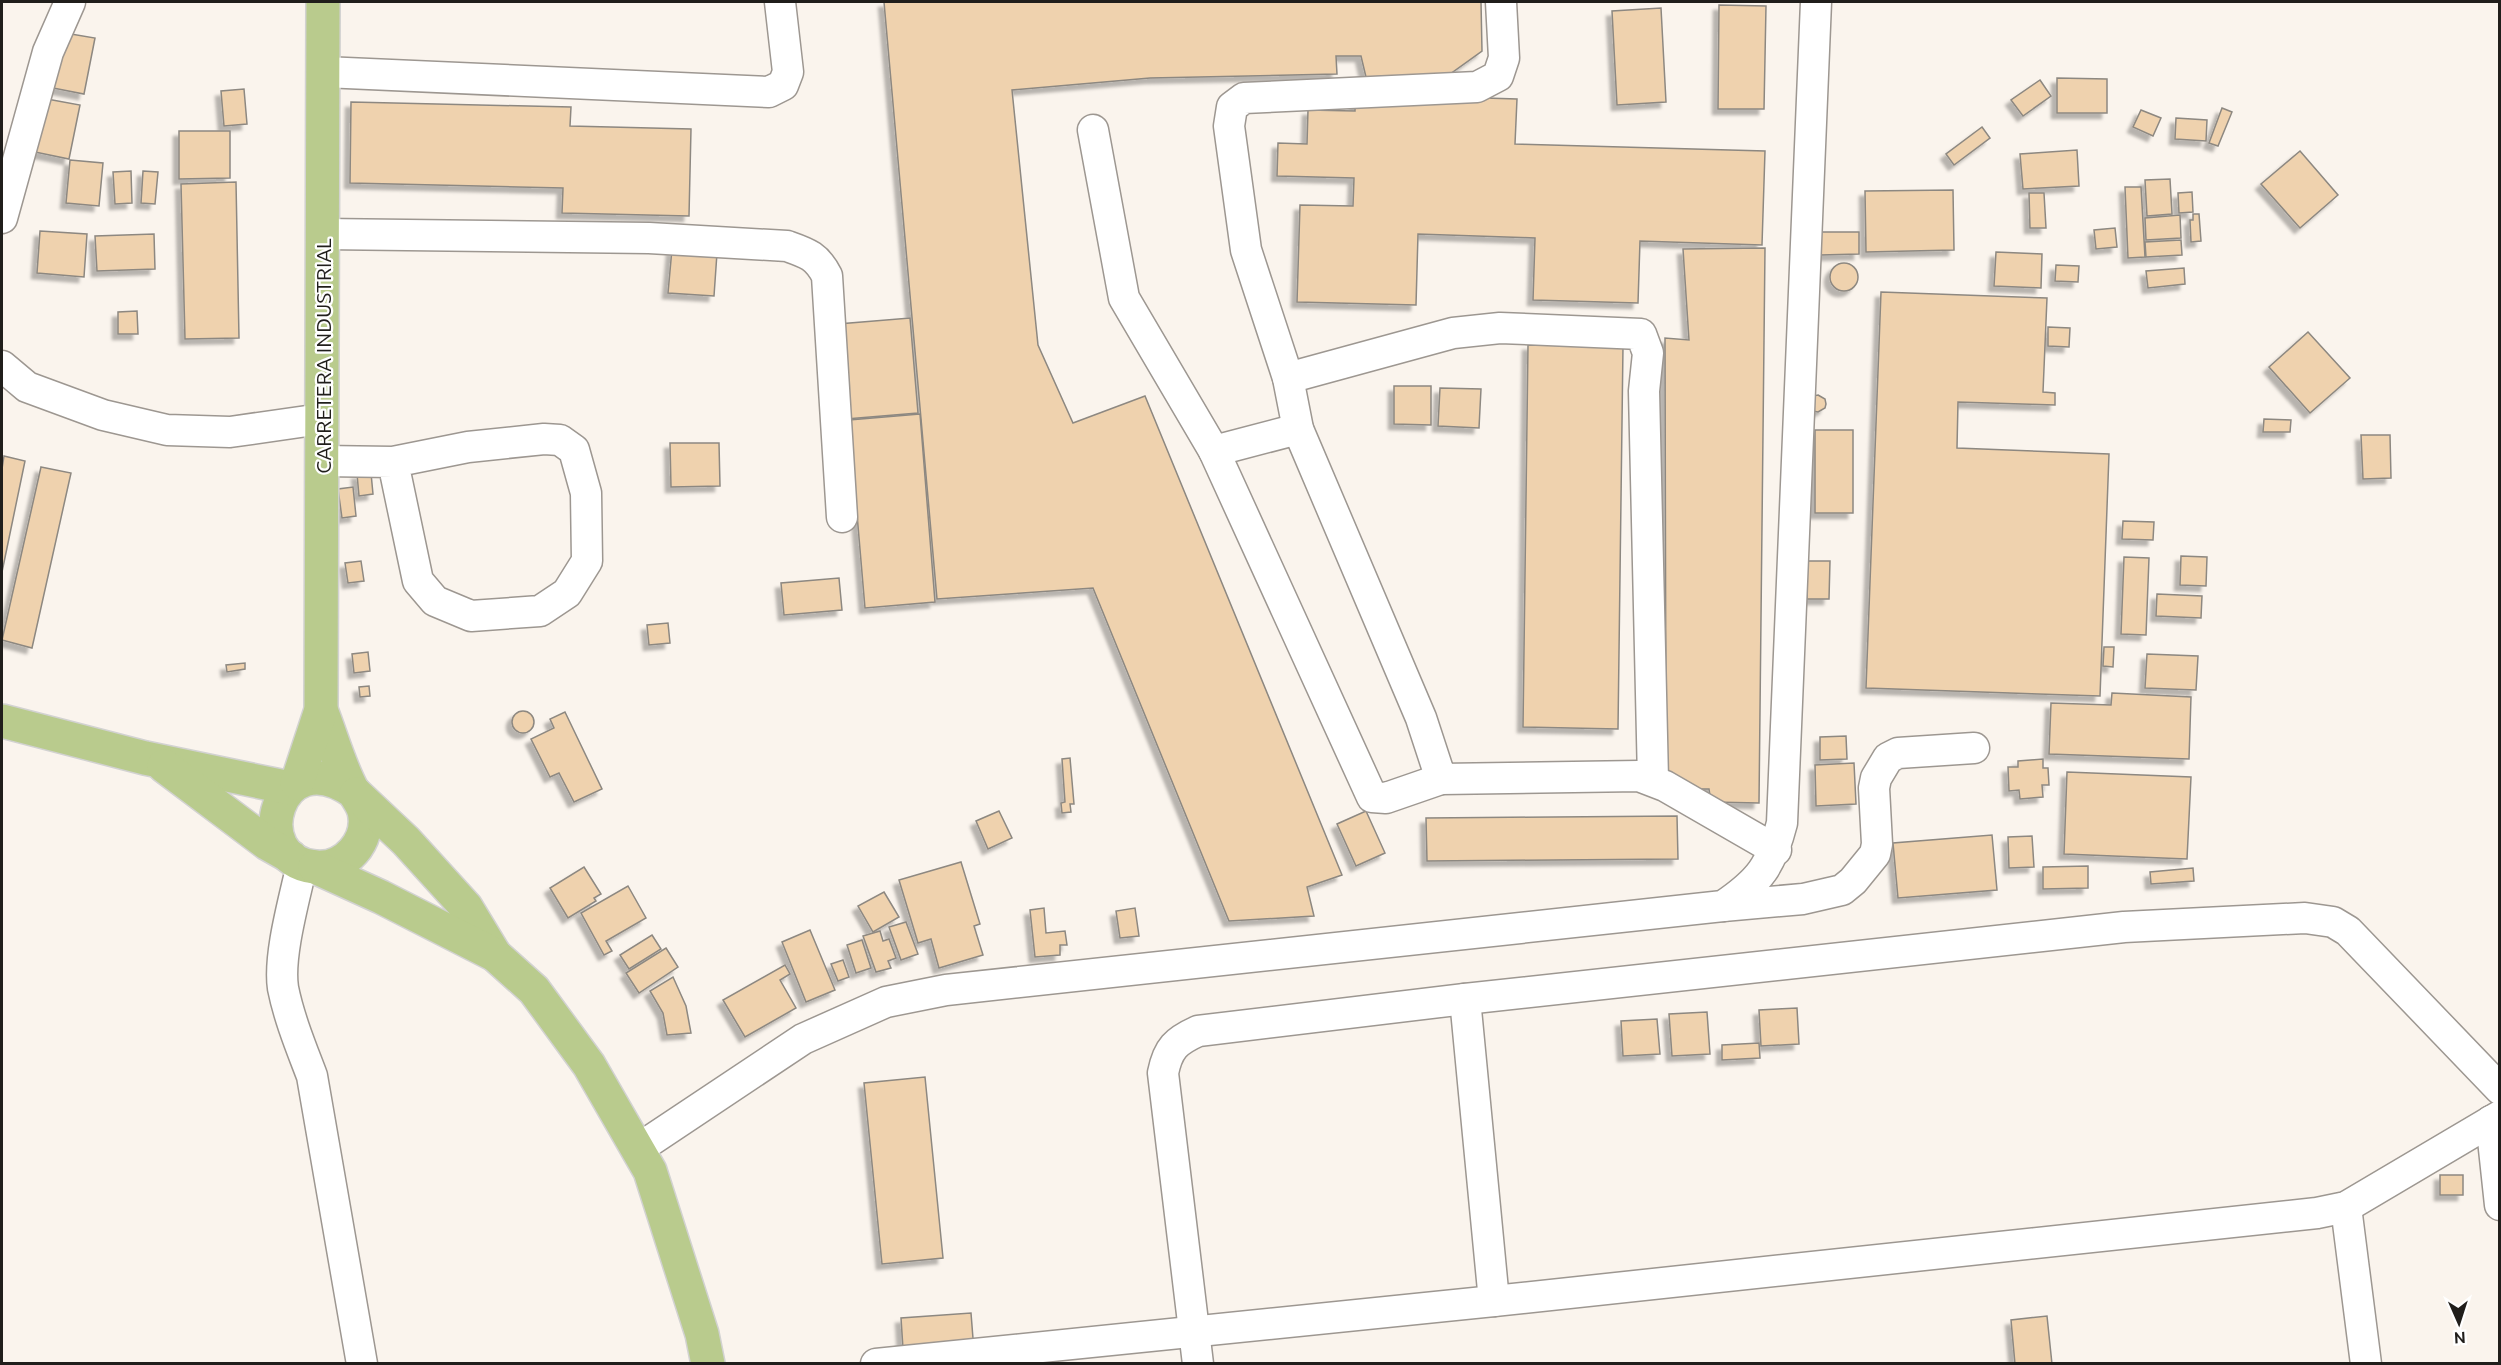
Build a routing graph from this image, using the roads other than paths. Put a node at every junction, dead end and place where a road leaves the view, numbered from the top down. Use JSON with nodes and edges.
{"nodes":[{"id":1,"x":70,"y":2,"type":"edge"},
{"id":2,"x":323,"y":2,"type":"edge"},
{"id":3,"x":780,"y":2,"type":"edge"},
{"id":4,"x":1501,"y":2,"type":"edge"},
{"id":5,"x":1816,"y":2,"type":"edge"},
{"id":6,"x":324,"y":72,"type":"junction"},
{"id":7,"x":1093,"y":130,"type":"dead end"},
{"id":8,"x":2,"y":218,"type":"edge"},
{"id":9,"x":324,"y":234,"type":"junction"},
{"id":10,"x":2,"y":366,"type":"edge"},
{"id":11,"x":1288,"y":378,"type":"junction"},
{"id":12,"x":321,"y":419,"type":"junction"},
{"id":13,"x":1298,"y":429,"type":"junction"},
{"id":14,"x":1214,"y":451,"type":"junction"},
{"id":15,"x":323,"y":461,"type":"junction"},
{"id":16,"x":393,"y":462,"type":"junction"},
{"id":17,"x":842,"y":517,"type":"dead end"},
{"id":18,"x":321,"y":710,"type":"junction"},
{"id":19,"x":2,"y":721,"type":"edge"},
{"id":20,"x":1974,"y":748,"type":"dead end"},
{"id":21,"x":157,"y":761,"type":"junction"},
{"id":22,"x":1442,"y":779,"type":"junction"},
{"id":23,"x":1653,"y":780,"type":"junction"},
{"id":24,"x":293,"y":786,"type":"junction"},
{"id":25,"x":355,"y":793,"type":"junction"},
{"id":26,"x":1776,"y":850,"type":"junction"},
{"id":27,"x":303,"y":863,"type":"junction"},
{"id":28,"x":1723,"y":906,"type":"junction"},
{"id":29,"x":495,"y":955,"type":"junction"},
{"id":30,"x":1465,"y":999,"type":"junction"},
{"id":31,"x":2499,"y":1089,"type":"edge"},
{"id":32,"x":2495,"y":1119,"type":"edge"},
{"id":33,"x":638,"y":1149,"type":"junction"},
{"id":34,"x":2499,"y":1205,"type":"edge"},
{"id":35,"x":2346,"y":1207,"type":"junction"},
{"id":36,"x":1494,"y":1301,"type":"junction"},
{"id":37,"x":1194,"y":1330,"type":"junction"},
{"id":38,"x":362,"y":1364,"type":"edge"},
{"id":39,"x":708,"y":1364,"type":"edge"},
{"id":40,"x":876,"y":1364,"type":"edge"},
{"id":41,"x":1198,"y":1364,"type":"edge"},
{"id":42,"x":2366,"y":1364,"type":"edge"}],
"edges":[{"from":1,"to":8,"type":"street"},
{"from":2,"to":6,"type":"main road","name":"CARRETERA INDUSTRIAL"},
{"from":3,"to":6,"type":"street"},
{"from":4,"to":11,"type":"street"},
{"from":5,"to":26,"type":"street"},
{"from":6,"to":9,"type":"main road","name":"CARRETERA INDUSTRIAL"},
{"from":7,"to":14,"type":"street"},
{"from":9,"to":12,"type":"main road","name":"CARRETERA INDUSTRIAL"},
{"from":9,"to":17,"type":"street"},
{"from":10,"to":12,"type":"street"},
{"from":11,"to":13,"type":"street"},
{"from":11,"to":23,"type":"street"},
{"from":12,"to":15,"type":"main road","name":"CARRETERA INDUSTRIAL"},
{"from":13,"to":14,"type":"street"},
{"from":13,"to":22,"type":"street"},
{"from":14,"to":22,"type":"street"},
{"from":15,"to":16,"type":"street"},
{"from":15,"to":18,"type":"main road","name":"CARRETERA INDUSTRIAL"},
{"from":16,"to":16,"type":"street"},
{"from":18,"to":24,"type":"main road","name":"CARRETERA INDUSTRIAL"},
{"from":18,"to":25,"type":"main road","name":"CARRETERA INDUSTRIAL"},
{"from":19,"to":21,"type":"main road"},
{"from":20,"to":28,"type":"street"},
{"from":21,"to":24,"type":"main road"},
{"from":21,"to":27,"type":"main road"},
{"from":22,"to":23,"type":"street"},
{"from":23,"to":26,"type":"street"},
{"from":24,"to":25,"type":"main road"},
{"from":24,"to":27,"type":"main road"},
{"from":25,"to":27,"type":"main road"},
{"from":25,"to":29,"type":"main road"},
{"from":26,"to":28,"type":"street"},
{"from":27,"to":29,"type":"main road"},
{"from":27,"to":38,"type":"street"},
{"from":28,"to":33,"type":"street"},
{"from":29,"to":33,"type":"main road"},
{"from":30,"to":31,"type":"street"},
{"from":30,"to":36,"type":"street"},
{"from":30,"to":37,"type":"street"},
{"from":32,"to":34,"type":"street"},
{"from":32,"to":35,"type":"street"},
{"from":33,"to":39,"type":"main road"},
{"from":35,"to":36,"type":"street"},
{"from":35,"to":42,"type":"street"},
{"from":36,"to":37,"type":"street"},
{"from":37,"to":40,"type":"street"},
{"from":37,"to":41,"type":"street"}]}
